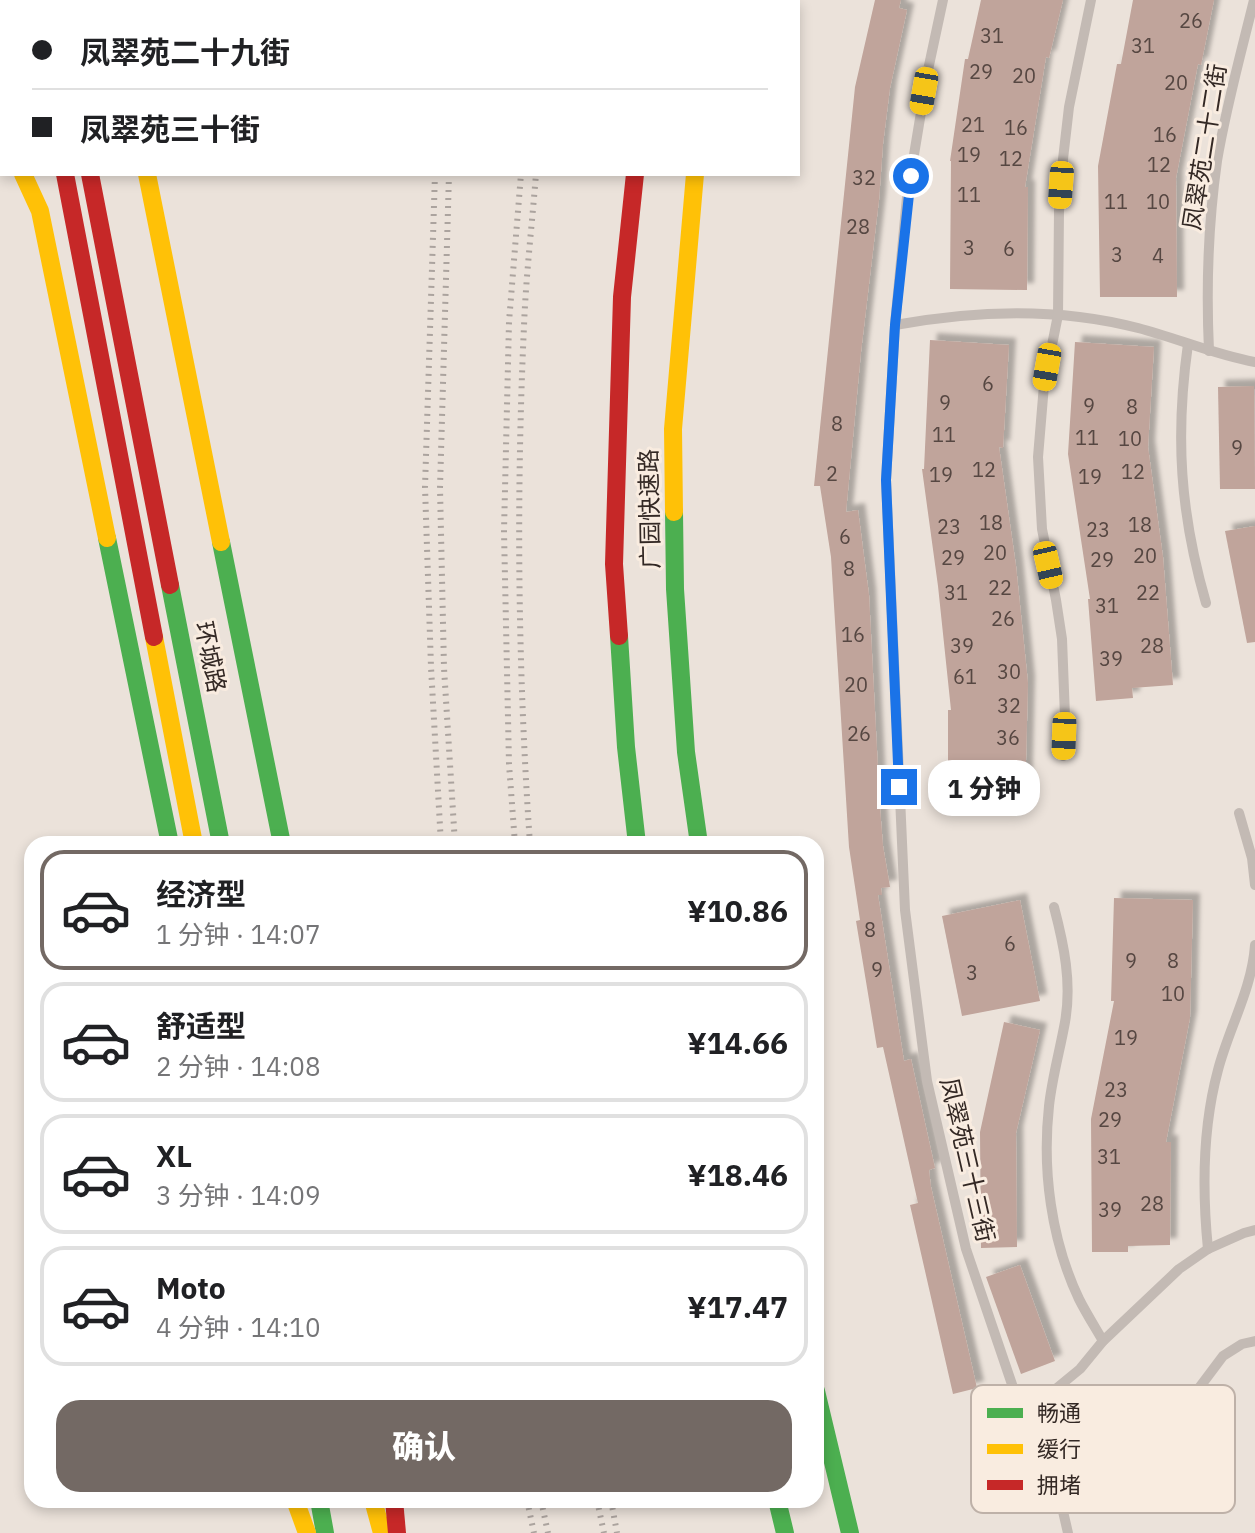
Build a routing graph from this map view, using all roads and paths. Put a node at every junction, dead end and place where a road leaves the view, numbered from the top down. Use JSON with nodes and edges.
{"nodes":[{"id":1,"x":943,"y":0,"type":"edge"},
{"id":2,"x":1091,"y":0,"type":"edge"},
{"id":3,"x":1254,"y":0,"type":"edge"},
{"id":4,"x":24,"y":176,"type":"edge"},
{"id":5,"x":65,"y":176,"type":"edge"},
{"id":6,"x":90,"y":176,"type":"edge"},
{"id":7,"x":147,"y":176,"type":"edge"},
{"id":8,"x":635,"y":176,"type":"edge"},
{"id":9,"x":695,"y":176,"type":"edge"},
{"id":10,"x":1058,"y":315,"type":"junction"},
{"id":11,"x":895,"y":325,"type":"junction"},
{"id":12,"x":1188,"y":344,"type":"junction"},
{"id":13,"x":1209,"y":351,"type":"junction"},
{"id":14,"x":1255,"y":362,"type":"edge"},
{"id":15,"x":1206,"y":603,"type":"dead end"},
{"id":16,"x":1063,"y":756,"type":"dead end"},
{"id":17,"x":1239,"y":813,"type":"dead end"},
{"id":18,"x":168,"y":836,"type":"edge"},
{"id":19,"x":192,"y":836,"type":"edge"},
{"id":20,"x":219,"y":836,"type":"edge"},
{"id":21,"x":280,"y":836,"type":"edge"},
{"id":22,"x":636,"y":836,"type":"edge"},
{"id":23,"x":698,"y":836,"type":"edge"},
{"id":24,"x":1255,"y":885,"type":"edge"},
{"id":25,"x":1054,"y":907,"type":"dead end"},
{"id":26,"x":1255,"y":945,"type":"edge"},
{"id":27,"x":1255,"y":1230,"type":"edge"},
{"id":28,"x":1208,"y":1249,"type":"junction"},
{"id":29,"x":1103,"y":1341,"type":"junction"},
{"id":30,"x":1255,"y":1341,"type":"edge"},
{"id":31,"x":1012,"y":1385,"type":"edge"},
{"id":32,"x":1061,"y":1385,"type":"edge"},
{"id":33,"x":1201,"y":1385,"type":"edge"},
{"id":34,"x":824,"y":1424,"type":"edge"},
{"id":35,"x":298,"y":1508,"type":"edge"},
{"id":36,"x":320,"y":1508,"type":"edge"},
{"id":37,"x":375,"y":1508,"type":"edge"},
{"id":38,"x":395,"y":1508,"type":"edge"},
{"id":39,"x":779,"y":1508,"type":"edge"},
{"id":40,"x":1063,"y":1513,"type":"edge"},
{"id":41,"x":307,"y":1533,"type":"edge"},
{"id":42,"x":325,"y":1533,"type":"edge"},
{"id":43,"x":382,"y":1533,"type":"edge"},
{"id":44,"x":397,"y":1533,"type":"edge"},
{"id":45,"x":785,"y":1533,"type":"edge"},
{"id":46,"x":850,"y":1533,"type":"edge"},
{"id":47,"x":1068,"y":1533,"type":"edge"}],
"edges":[{"from":1,"to":11,"type":"lane","name":"凤翠苑三十三街"},
{"from":2,"to":10,"type":"lane"},
{"from":3,"to":13,"type":"lane","name":"凤翠苑二十二街"},
{"from":4,"to":18,"type":"main road"},
{"from":5,"to":19,"type":"main road"},
{"from":6,"to":20,"type":"main road","name":"环城路"},
{"from":7,"to":21,"type":"main road"},
{"from":8,"to":22,"type":"main road","name":"广园快速路"},
{"from":9,"to":23,"type":"main road","name":"广园快速路"},
{"from":10,"to":11,"type":"lane"},
{"from":10,"to":12,"type":"lane"},
{"from":10,"to":16,"type":"lane"},
{"from":11,"to":31,"type":"lane","name":"凤翠苑三十三街"},
{"from":12,"to":13,"type":"lane"},
{"from":12,"to":15,"type":"lane"},
{"from":13,"to":14,"type":"lane"},
{"from":17,"to":24,"type":"lane"},
{"from":25,"to":29,"type":"lane"},
{"from":26,"to":28,"type":"lane"},
{"from":27,"to":28,"type":"lane"},
{"from":28,"to":29,"type":"lane"},
{"from":29,"to":32,"type":"lane"},
{"from":30,"to":33,"type":"lane"},
{"from":34,"to":46,"type":"main road"},
{"from":35,"to":41,"type":"main road"},
{"from":36,"to":42,"type":"main road"},
{"from":37,"to":43,"type":"main road"},
{"from":38,"to":44,"type":"main road"},
{"from":39,"to":45,"type":"main road"},
{"from":40,"to":47,"type":"lane","name":"凤翠苑三十三街"}]}
